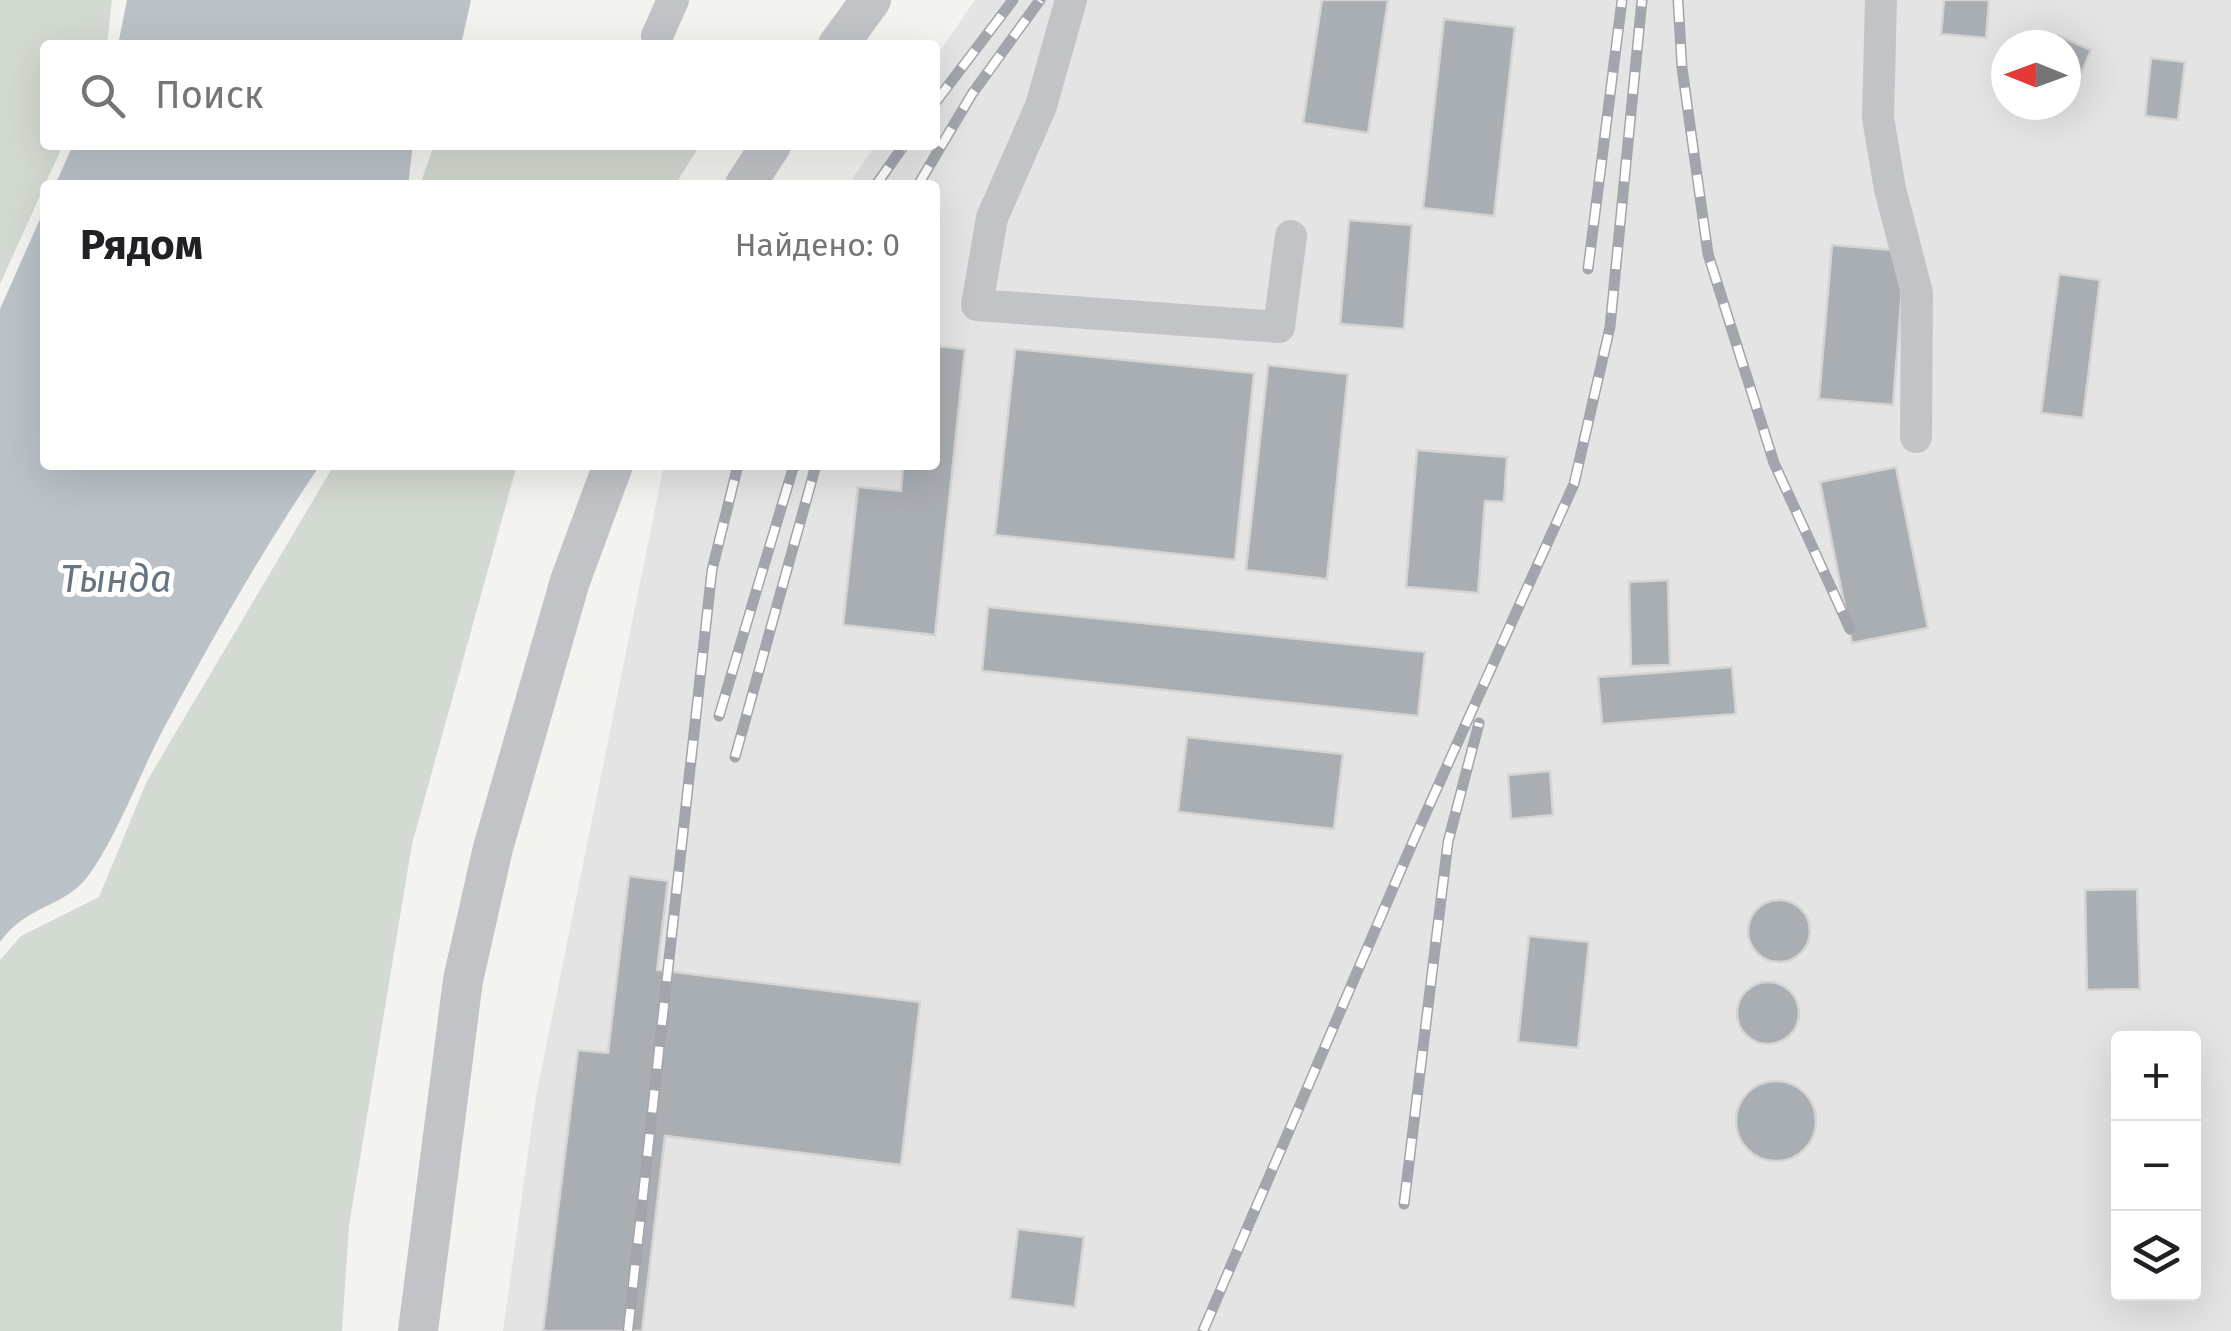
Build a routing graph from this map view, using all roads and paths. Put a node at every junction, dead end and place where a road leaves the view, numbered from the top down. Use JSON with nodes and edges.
{"nodes":[{"id":1,"x":673,"y":0,"type":"edge"},
{"id":2,"x":871,"y":0,"type":"edge"},
{"id":3,"x":1071,"y":0,"type":"edge"},
{"id":4,"x":1881,"y":0,"type":"edge"},
{"id":5,"x":657,"y":36,"type":"dead end"},
{"id":6,"x":842,"y":40,"type":"edge"},
{"id":7,"x":769,"y":150,"type":"edge"},
{"id":8,"x":748,"y":180,"type":"edge"},
{"id":9,"x":1291,"y":236,"type":"dead end"},
{"id":10,"x":1916,"y":437,"type":"dead end"},
{"id":11,"x":611,"y":470,"type":"edge"},
{"id":12,"x":418,"y":1331,"type":"edge"}],
"edges":[{"from":1,"to":5,"type":"street"},
{"from":2,"to":6,"type":"street"},
{"from":3,"to":9,"type":"street"},
{"from":4,"to":10,"type":"street"},
{"from":7,"to":8,"type":"street"},
{"from":11,"to":12,"type":"street"}]}
